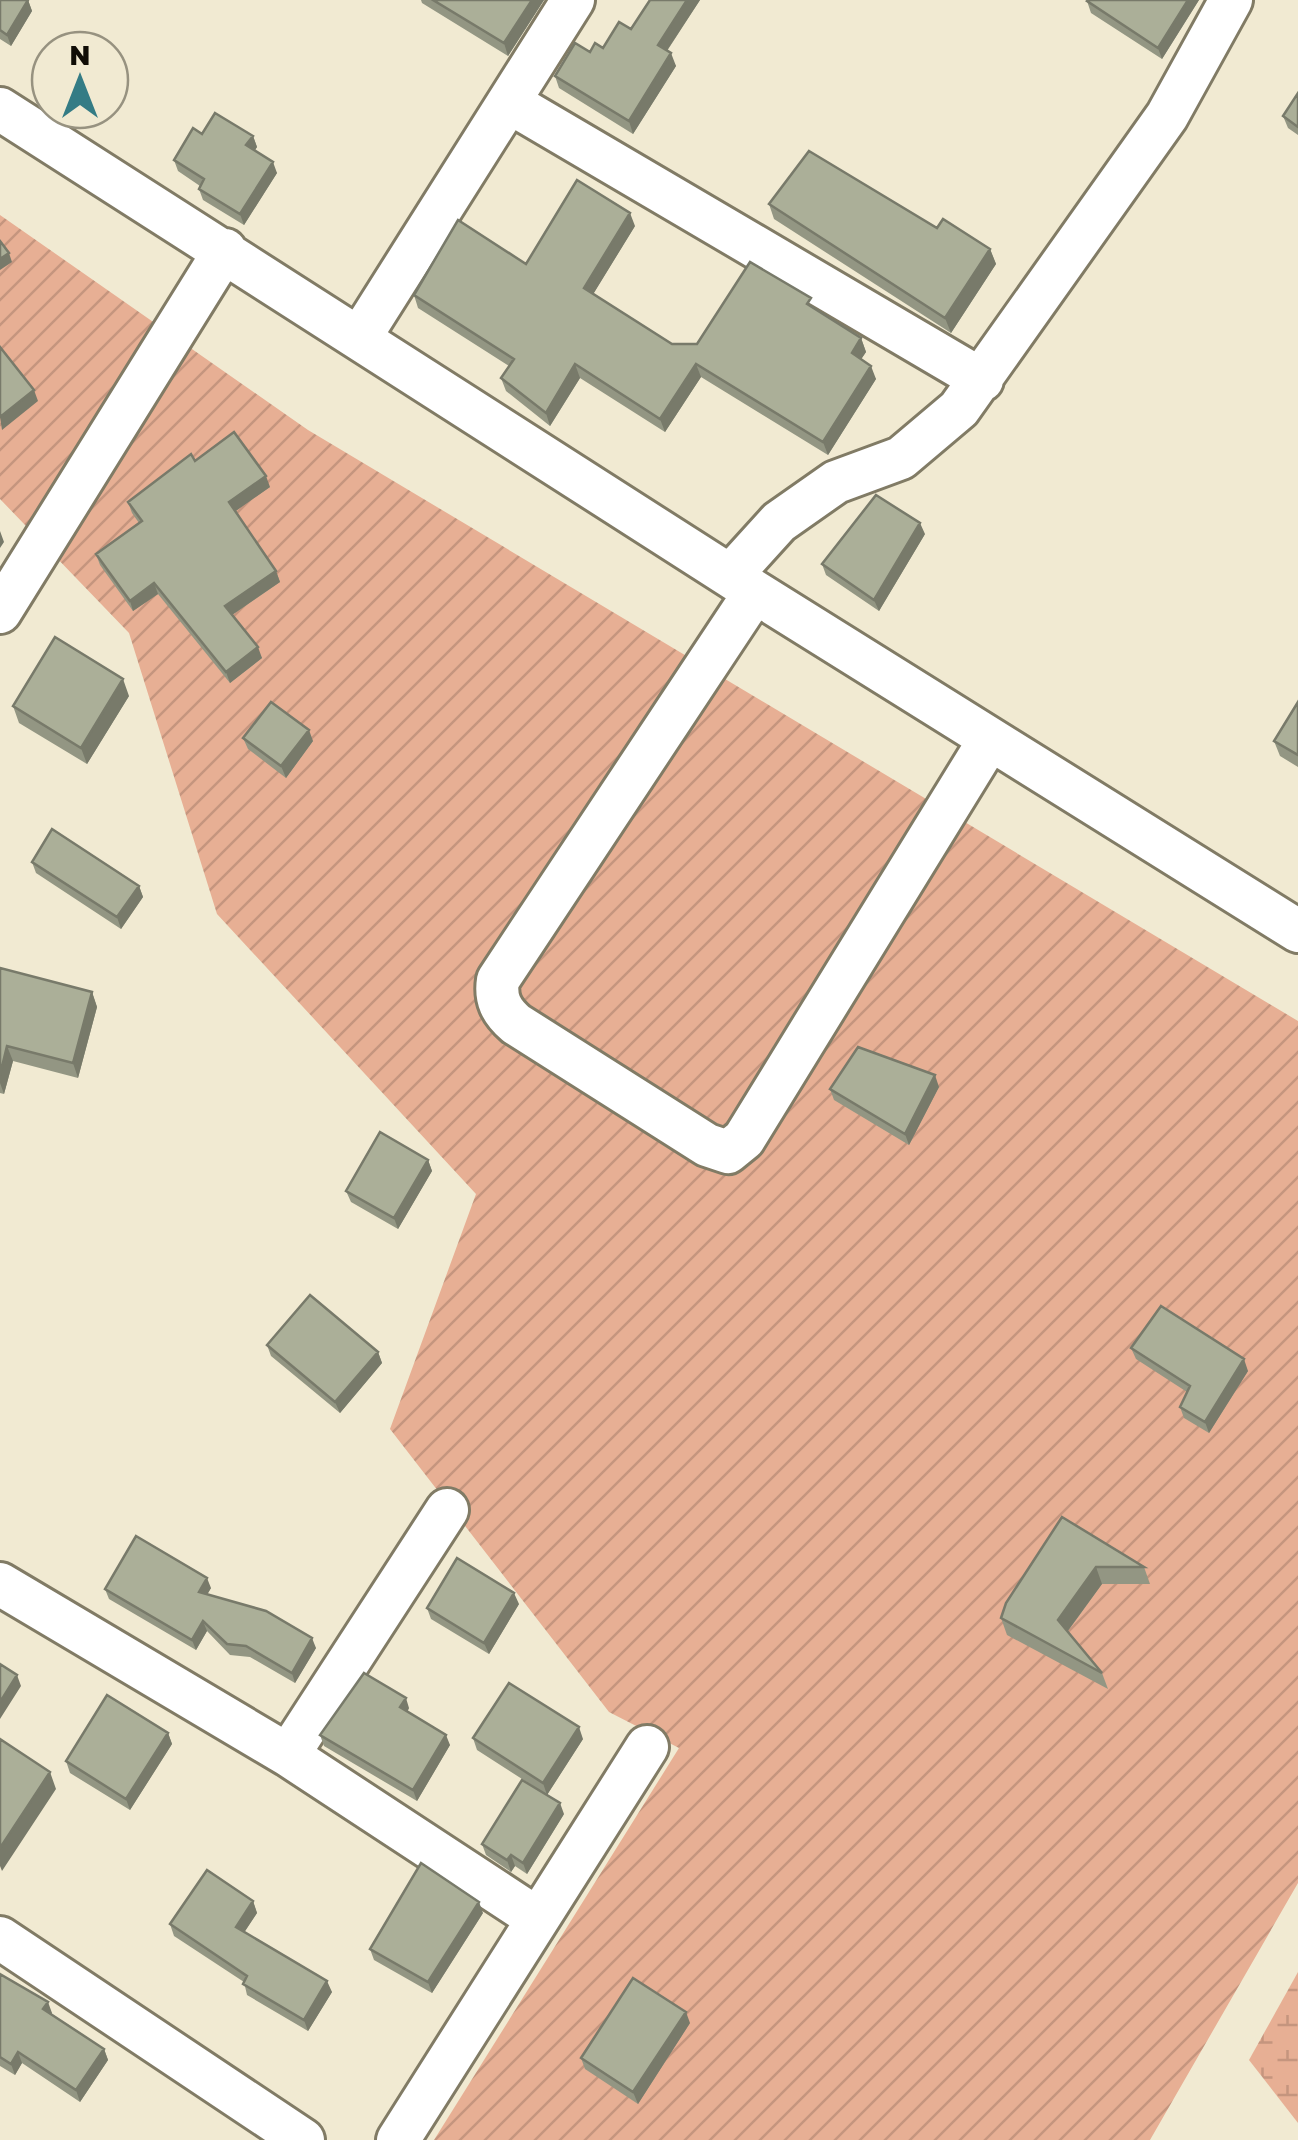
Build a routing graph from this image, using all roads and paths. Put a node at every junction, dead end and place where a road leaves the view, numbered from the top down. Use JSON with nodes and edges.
{"nodes":[{"id":1,"x":573,"y":0,"type":"edge"},
{"id":2,"x":1232,"y":0,"type":"edge"},
{"id":3,"x":509,"y":102,"type":"junction"},
{"id":4,"x":0,"y":109,"type":"edge"},
{"id":5,"x":225,"y":250,"type":"junction"},
{"id":6,"x":360,"y":338,"type":"junction"},
{"id":7,"x":982,"y":380,"type":"junction"},
{"id":8,"x":742,"y":584,"type":"junction"},
{"id":9,"x":0,"y":612,"type":"edge"},
{"id":10,"x":990,"y":739,"type":"junction"},
{"id":11,"x":1298,"y":931,"type":"edge"},
{"id":12,"x":448,"y":1510,"type":"dead end"},
{"id":13,"x":0,"y":1584,"type":"edge"},
{"id":14,"x":647,"y":1747,"type":"dead end"},
{"id":15,"x":288,"y":1754,"type":"junction"},
{"id":16,"x":538,"y":1919,"type":"junction"},
{"id":17,"x":0,"y":1938,"type":"edge"},
{"id":18,"x":303,"y":2140,"type":"edge"},
{"id":19,"x":398,"y":2140,"type":"edge"}],
"edges":[{"from":1,"to":3,"type":"street"},
{"from":2,"to":7,"type":"street"},
{"from":3,"to":6,"type":"street"},
{"from":3,"to":7,"type":"street"},
{"from":4,"to":5,"type":"street"},
{"from":5,"to":6,"type":"street"},
{"from":5,"to":9,"type":"street"},
{"from":6,"to":8,"type":"street"},
{"from":7,"to":8,"type":"street"},
{"from":8,"to":10,"type":"street"},
{"from":8,"to":10,"type":"street"},
{"from":10,"to":11,"type":"street"},
{"from":12,"to":15,"type":"street"},
{"from":13,"to":15,"type":"street"},
{"from":14,"to":16,"type":"street"},
{"from":15,"to":16,"type":"street"},
{"from":16,"to":19,"type":"street"},
{"from":17,"to":18,"type":"street"}]}
